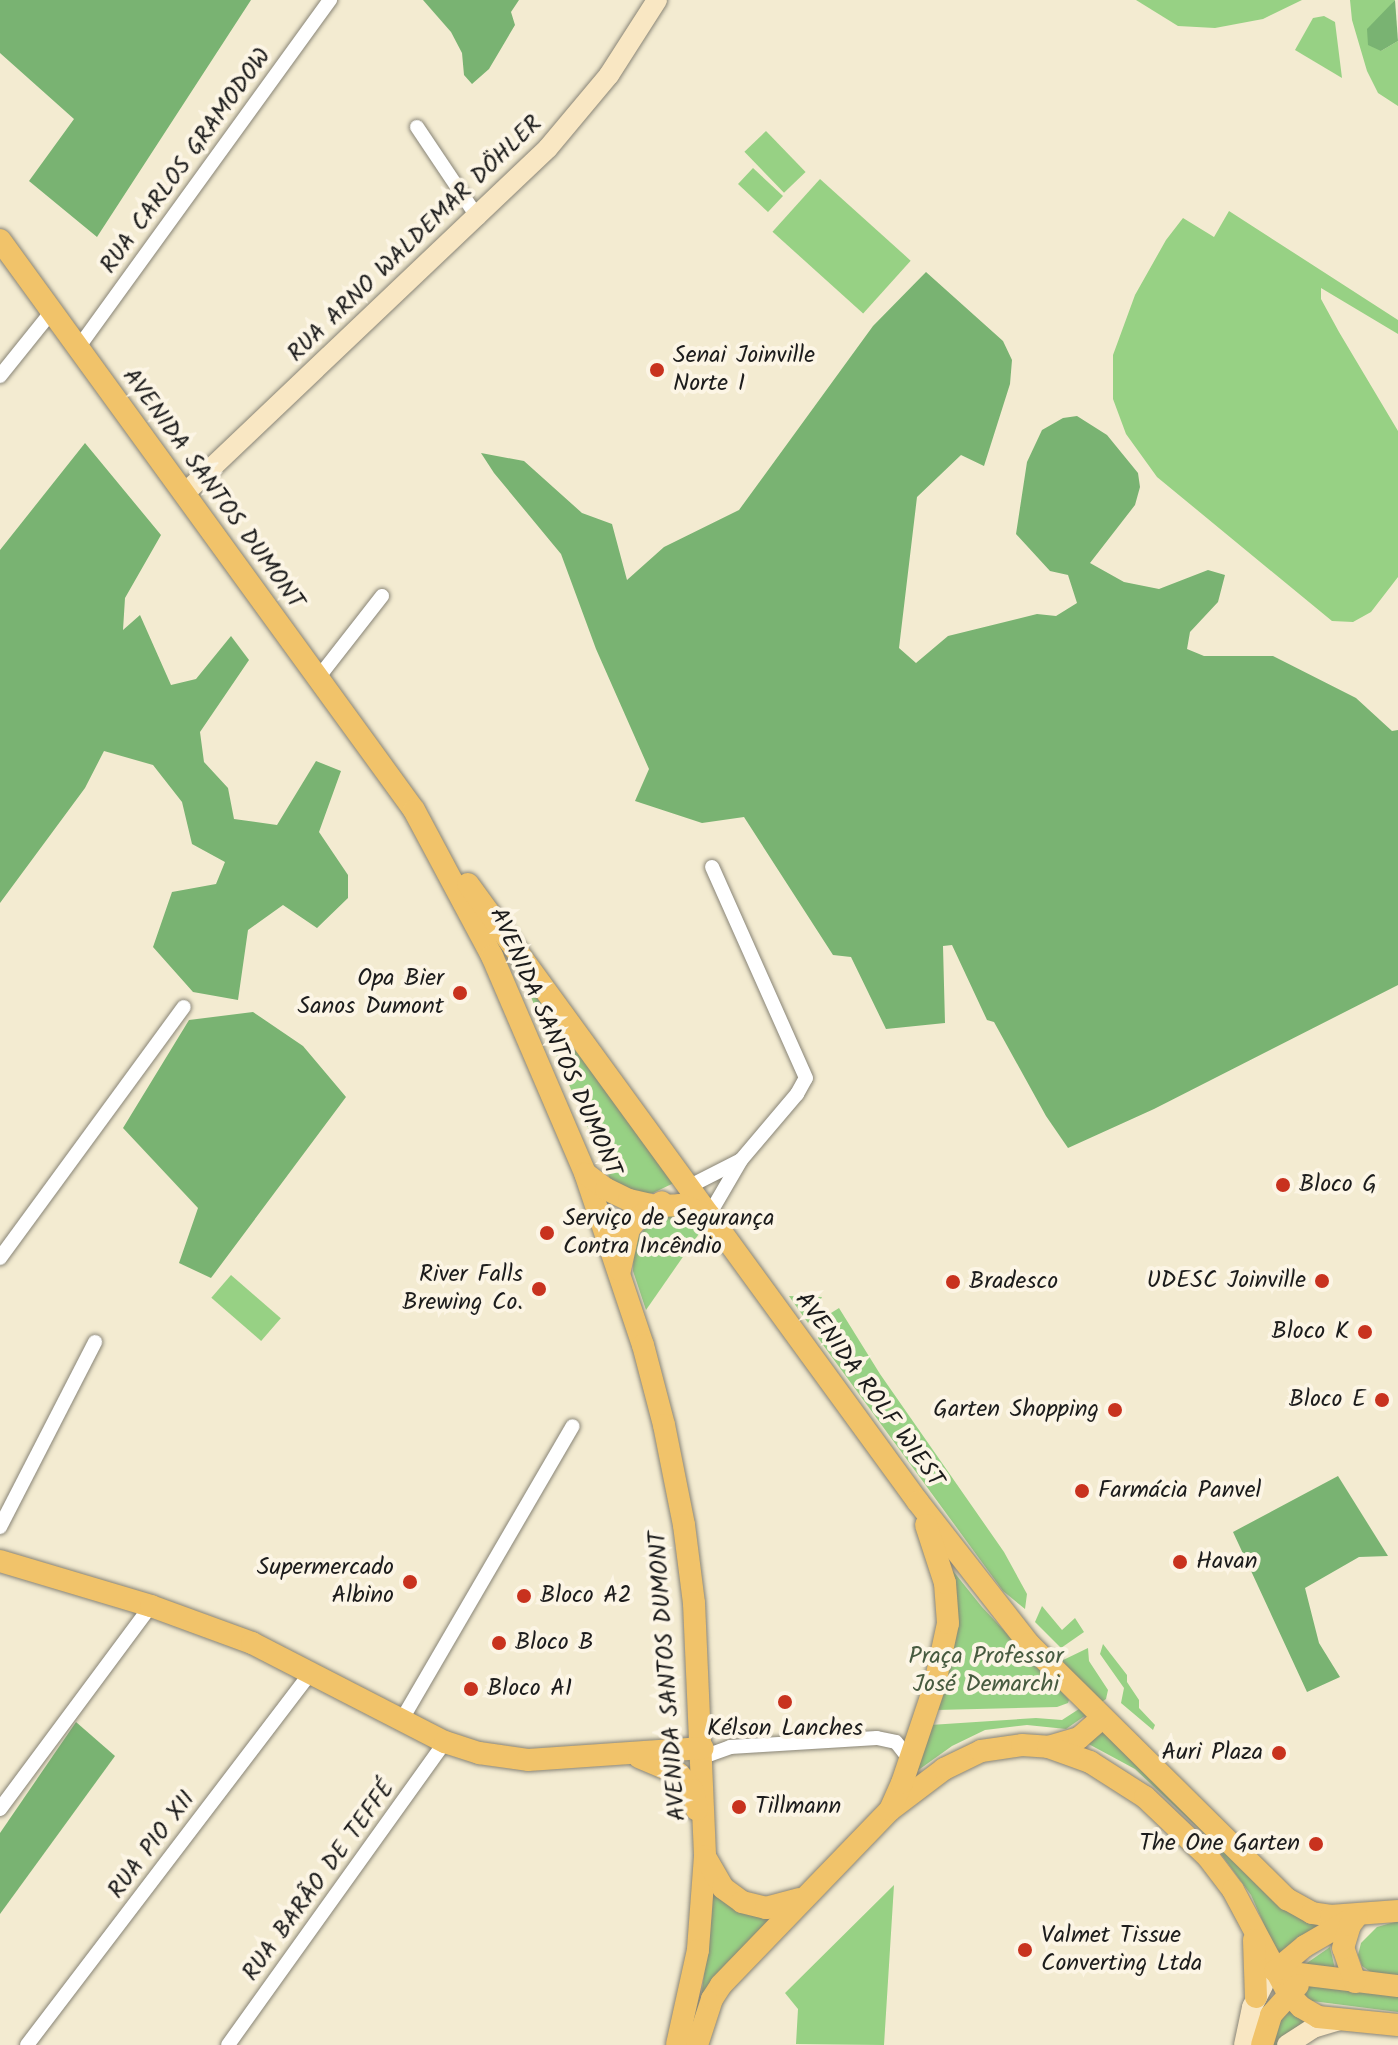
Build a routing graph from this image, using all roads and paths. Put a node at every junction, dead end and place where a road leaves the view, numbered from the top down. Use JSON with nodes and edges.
{"nodes":[{"id":1,"x":330,"y":0,"type":"edge"},
{"id":2,"x":657,"y":0,"type":"edge"},
{"id":3,"x":417,"y":127,"type":"dead end"},
{"id":4,"x":478,"y":218,"type":"junction"},
{"id":5,"x":0,"y":240,"type":"edge"},
{"id":6,"x":52,"y":311,"type":"junction"},
{"id":7,"x":78,"y":348,"type":"junction"},
{"id":8,"x":0,"y":376,"type":"edge"},
{"id":9,"x":184,"y":494,"type":"junction"},
{"id":10,"x":382,"y":596,"type":"dead end"},
{"id":11,"x":318,"y":678,"type":"junction"},
{"id":12,"x":414,"y":810,"type":"junction"},
{"id":13,"x":712,"y":867,"type":"dead end"},
{"id":14,"x":184,"y":1007,"type":"dead end"},
{"id":15,"x":741,"y":1160,"type":"junction"},
{"id":16,"x":585,"y":1173,"type":"junction"},
{"id":17,"x":688,"y":1187,"type":"junction"},
{"id":18,"x":656,"y":1206,"type":"junction"},
{"id":19,"x":709,"y":1215,"type":"junction"},
{"id":20,"x":0,"y":1258,"type":"edge"},
{"id":21,"x":619,"y":1272,"type":"junction"},
{"id":22,"x":95,"y":1342,"type":"dead end"},
{"id":23,"x":573,"y":1426,"type":"dead end"},
{"id":24,"x":918,"y":1502,"type":"junction"},
{"id":25,"x":0,"y":1527,"type":"edge"},
{"id":26,"x":0,"y":1561,"type":"edge"},
{"id":27,"x":151,"y":1606,"type":"junction"},
{"id":28,"x":311,"y":1672,"type":"junction"},
{"id":29,"x":1102,"y":1718,"type":"junction"},
{"id":30,"x":401,"y":1721,"type":"junction"},
{"id":31,"x":445,"y":1742,"type":"junction"},
{"id":32,"x":1048,"y":1747,"type":"junction"},
{"id":33,"x":703,"y":1752,"type":"junction"},
{"id":34,"x":626,"y":1753,"type":"junction"},
{"id":35,"x":911,"y":1761,"type":"junction"},
{"id":36,"x":0,"y":1809,"type":"edge"},
{"id":37,"x":890,"y":1810,"type":"junction"},
{"id":38,"x":705,"y":1856,"type":"junction"},
{"id":39,"x":805,"y":1896,"type":"junction"},
{"id":40,"x":1398,"y":1911,"type":"edge"},
{"id":41,"x":702,"y":1915,"type":"junction"},
{"id":42,"x":1358,"y":1915,"type":"junction"},
{"id":43,"x":1251,"y":1923,"type":"junction"},
{"id":44,"x":1275,"y":1971,"type":"junction"},
{"id":45,"x":1309,"y":1978,"type":"junction"},
{"id":46,"x":1355,"y":1982,"type":"junction"},
{"id":47,"x":1398,"y":1986,"type":"edge"},
{"id":48,"x":1288,"y":1993,"type":"junction"},
{"id":49,"x":1256,"y":1997,"type":"junction"},
{"id":50,"x":1341,"y":2020,"type":"junction"},
{"id":51,"x":1398,"y":2025,"type":"edge"},
{"id":52,"x":27,"y":2045,"type":"edge"},
{"id":53,"x":228,"y":2045,"type":"edge"},
{"id":54,"x":677,"y":2045,"type":"edge"},
{"id":55,"x":697,"y":2045,"type":"edge"},
{"id":56,"x":1244,"y":2045,"type":"edge"},
{"id":57,"x":1262,"y":2045,"type":"edge"},
{"id":58,"x":1287,"y":2045,"type":"edge"}],
"edges":[{"from":1,"to":7,"type":"street","name":"RUA CARLOS GRAMODOW"},
{"from":2,"to":4,"type":"main road","name":"RUA ARNO WALDEMAR DÖHLER"},
{"from":3,"to":4,"type":"street"},
{"from":4,"to":9,"type":"main road","name":"RUA ARNO WALDEMAR DÖHLER"},
{"from":5,"to":6,"type":"main road","name":"AVENIDA SANTOS DUMONT"},
{"from":6,"to":7,"type":"main road","name":"AVENIDA SANTOS DUMONT"},
{"from":6,"to":8,"type":"street"},
{"from":7,"to":9,"type":"main road","name":"AVENIDA SANTOS DUMONT"},
{"from":9,"to":11,"type":"main road","name":"AVENIDA SANTOS DUMONT"},
{"from":10,"to":11,"type":"street"},
{"from":11,"to":12,"type":"main road","name":"AVENIDA SANTOS DUMONT"},
{"from":12,"to":16,"type":"main road","name":"AVENIDA SANTOS DUMONT"},
{"from":12,"to":17,"type":"main road","name":"AVENIDA ROLF WIEST"},
{"from":13,"to":15,"type":"street"},
{"from":14,"to":20,"type":"street"},
{"from":15,"to":17,"type":"street"},
{"from":15,"to":19,"type":"street"},
{"from":16,"to":18,"type":"main road"},
{"from":16,"to":21,"type":"main road","name":"AVENIDA SANTOS DUMONT"},
{"from":17,"to":18,"type":"main road"},
{"from":17,"to":19,"type":"main road","name":"AVENIDA ROLF WIEST"},
{"from":18,"to":19,"type":"main road"},
{"from":18,"to":21,"type":"main road"},
{"from":19,"to":24,"type":"main road","name":"AVENIDA ROLF WIEST"},
{"from":21,"to":33,"type":"main road","name":"AVENIDA SANTOS DUMONT"},
{"from":22,"to":25,"type":"street"},
{"from":23,"to":30,"type":"street"},
{"from":24,"to":29,"type":"main road","name":"AVENIDA ROLF WIEST"},
{"from":24,"to":35,"type":"main road"},
{"from":26,"to":27,"type":"main road"},
{"from":27,"to":28,"type":"main road"},
{"from":27,"to":36,"type":"street"},
{"from":28,"to":30,"type":"main road"},
{"from":28,"to":52,"type":"street","name":"RUA PIO XII"},
{"from":29,"to":32,"type":"main road"},
{"from":29,"to":42,"type":"main road","name":"AVENIDA ROLF WIEST"},
{"from":30,"to":31,"type":"main road"},
{"from":31,"to":34,"type":"main road"},
{"from":31,"to":53,"type":"street","name":"RUA BARÃO DE TEFFÉ"},
{"from":32,"to":37,"type":"main road"},
{"from":32,"to":43,"type":"main road"},
{"from":33,"to":34,"type":"main road"},
{"from":33,"to":35,"type":"street"},
{"from":33,"to":38,"type":"main road","name":"AVENIDA SANTOS DUMONT"},
{"from":34,"to":41,"type":"main road"},
{"from":35,"to":37,"type":"main road"},
{"from":37,"to":39,"type":"main road"},
{"from":38,"to":39,"type":"main road"},
{"from":38,"to":41,"type":"main road","name":"AVENIDA SANTOS DUMONT"},
{"from":39,"to":55,"type":"main road"},
{"from":40,"to":42,"type":"main road","name":"AVENIDA ROLF WIEST"},
{"from":41,"to":54,"type":"main road","name":"AVENIDA SANTOS DUMONT"},
{"from":42,"to":44,"type":"main road"},
{"from":42,"to":46,"type":"main road"},
{"from":43,"to":44,"type":"main road"},
{"from":43,"to":49,"type":"main road"},
{"from":44,"to":45,"type":"main road"},
{"from":44,"to":48,"type":"main road"},
{"from":44,"to":49,"type":"main road"},
{"from":45,"to":46,"type":"main road"},
{"from":45,"to":48,"type":"main road"},
{"from":46,"to":47,"type":"main road"},
{"from":48,"to":50,"type":"main road"},
{"from":48,"to":57,"type":"main road"},
{"from":49,"to":56,"type":"main road"},
{"from":50,"to":51,"type":"main road"},
{"from":50,"to":58,"type":"main road"}]}
